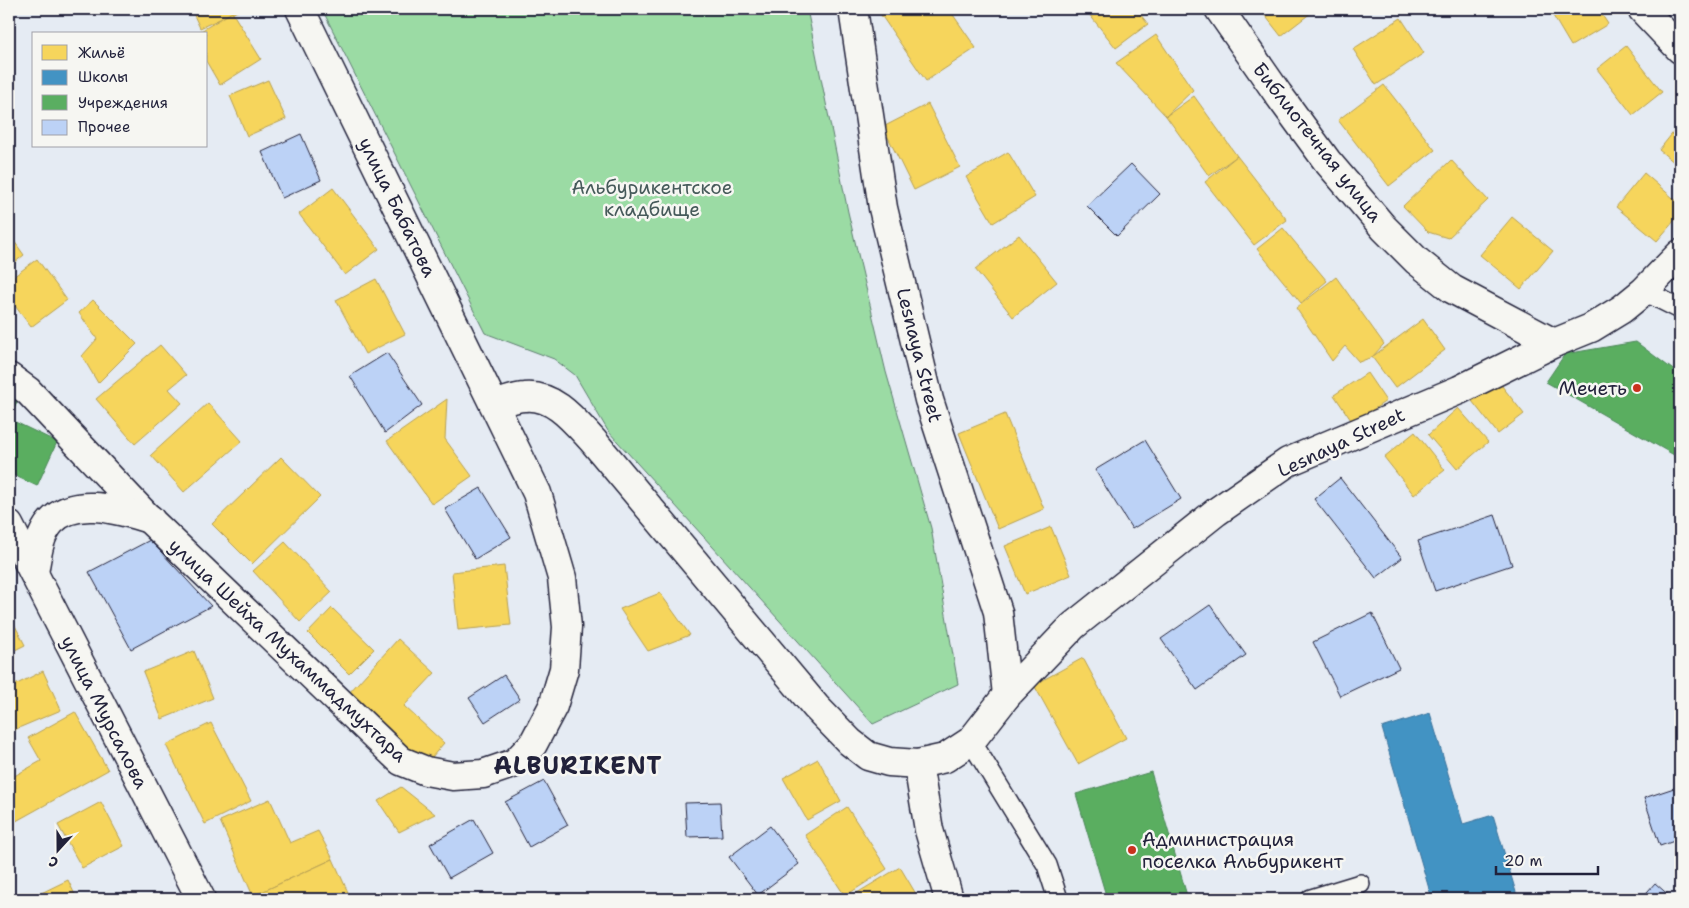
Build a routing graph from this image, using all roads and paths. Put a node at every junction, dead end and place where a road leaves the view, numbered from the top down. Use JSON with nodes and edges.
{"nodes":[{"id":1,"x":300,"y":9,"type":"edge"},
{"id":2,"x":853,"y":9,"type":"edge"},
{"id":3,"x":1220,"y":9,"type":"edge"},
{"id":4,"x":1642,"y":9,"type":"edge"},
{"id":5,"x":1680,"y":49,"type":"edge"},
{"id":6,"x":1680,"y":254,"type":"edge"},
{"id":7,"x":1644,"y":291,"type":"junction"},
{"id":8,"x":1680,"y":309,"type":"edge"},
{"id":9,"x":1554,"y":343,"type":"junction"},
{"id":10,"x":9,"y":377,"type":"edge"},
{"id":11,"x":495,"y":405,"type":"junction"},
{"id":12,"x":150,"y":520,"type":"junction"},
{"id":13,"x":9,"y":525,"type":"edge"},
{"id":14,"x":34,"y":573,"type":"junction"},
{"id":15,"x":1007,"y":695,"type":"junction"},
{"id":16,"x":971,"y":741,"type":"junction"},
{"id":17,"x":918,"y":764,"type":"junction"},
{"id":18,"x":1360,"y":884,"type":"dead end"},
{"id":19,"x":201,"y":899,"type":"edge"},
{"id":20,"x":949,"y":899,"type":"edge"},
{"id":21,"x":1058,"y":899,"type":"edge"},
{"id":22,"x":1311,"y":899,"type":"edge"}],
"edges":[{"from":1,"to":11,"type":"street","name":"улица Бабатова"},
{"from":2,"to":15,"type":"street","name":"Lesnaya Street"},
{"from":3,"to":9,"type":"street","name":"Библиотечная улица"},
{"from":4,"to":5,"type":"street"},
{"from":6,"to":7,"type":"street","name":"Lesnaya Street"},
{"from":7,"to":8,"type":"lane"},
{"from":7,"to":9,"type":"street","name":"Lesnaya Street"},
{"from":9,"to":15,"type":"street","name":"Lesnaya Street"},
{"from":10,"to":12,"type":"street","name":"улица Шейха Мухаммадмухтара"},
{"from":11,"to":12,"type":"street","name":"улица Шейха Мухаммадмухтара"},
{"from":11,"to":17,"type":"street","name":"Lesnaya Street"},
{"from":12,"to":14,"type":"street"},
{"from":13,"to":14,"type":"street","name":"улица Мурсалова"},
{"from":14,"to":19,"type":"street","name":"улица Мурсалова"},
{"from":15,"to":16,"type":"street","name":"Lesnaya Street"},
{"from":16,"to":17,"type":"street","name":"Lesnaya Street"},
{"from":16,"to":21,"type":"lane"},
{"from":17,"to":20,"type":"street"},
{"from":18,"to":22,"type":"lane"}]}
